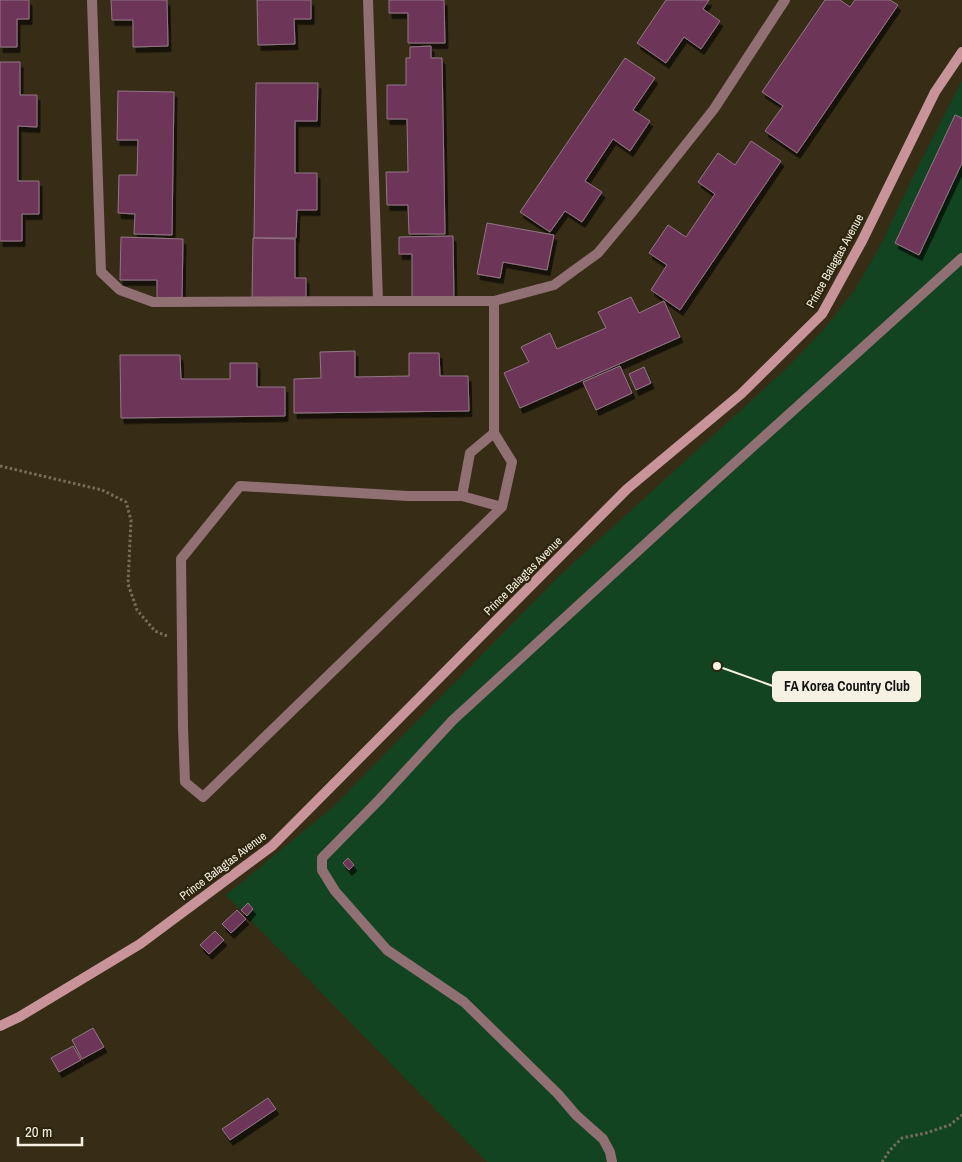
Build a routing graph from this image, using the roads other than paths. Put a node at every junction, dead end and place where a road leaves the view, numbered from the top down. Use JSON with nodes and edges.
{"nodes":[{"id":1,"x":92,"y":0,"type":"edge"},
{"id":2,"x":368,"y":0,"type":"edge"},
{"id":3,"x":784,"y":0,"type":"edge"},
{"id":4,"x":962,"y":52,"type":"edge"},
{"id":5,"x":962,"y":258,"type":"edge"},
{"id":6,"x":378,"y":301,"type":"junction"},
{"id":7,"x":494,"y":302,"type":"junction"},
{"id":8,"x":494,"y":433,"type":"junction"},
{"id":9,"x":462,"y":496,"type":"junction"},
{"id":10,"x":502,"y":507,"type":"junction"},
{"id":11,"x":0,"y":1026,"type":"edge"},
{"id":12,"x":612,"y":1162,"type":"edge"}],
"edges":[{"from":1,"to":6,"type":"street"},
{"from":2,"to":6,"type":"street"},
{"from":3,"to":7,"type":"street"},
{"from":4,"to":11,"type":"main road","name":"Prince Balagtas Avenue"},
{"from":5,"to":12,"type":"street"},
{"from":6,"to":7,"type":"street"},
{"from":7,"to":8,"type":"street"},
{"from":8,"to":9,"type":"street"},
{"from":8,"to":10,"type":"street"},
{"from":9,"to":10,"type":"street"},
{"from":9,"to":10,"type":"street"}]}
